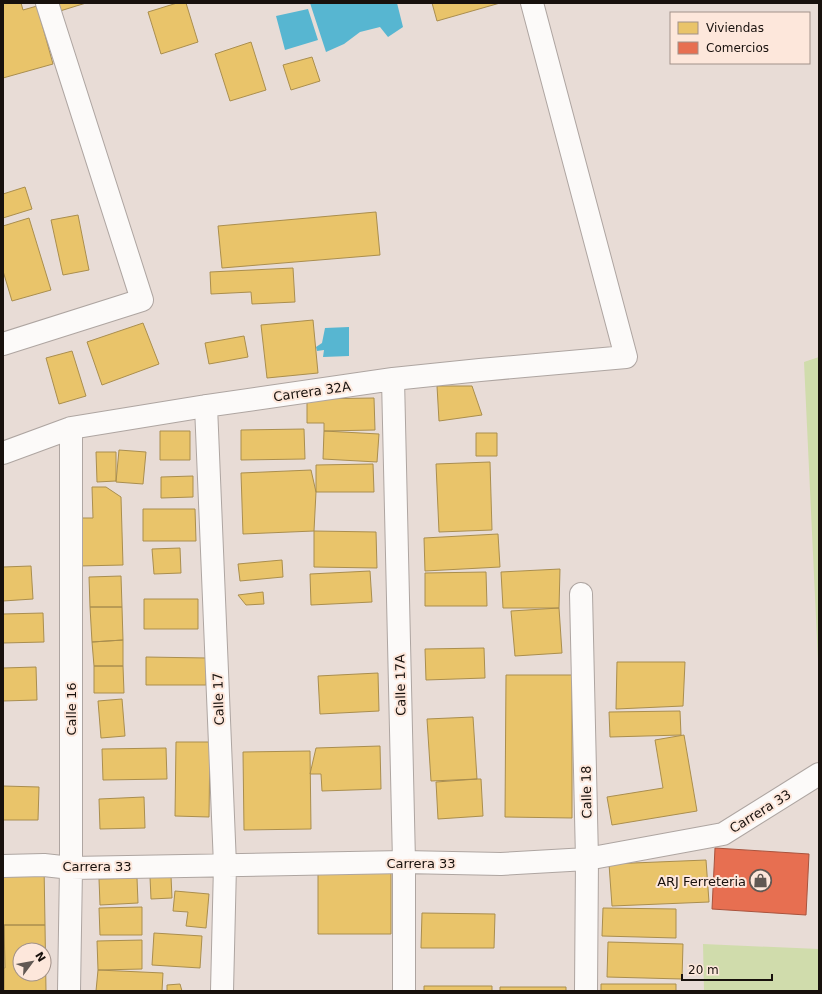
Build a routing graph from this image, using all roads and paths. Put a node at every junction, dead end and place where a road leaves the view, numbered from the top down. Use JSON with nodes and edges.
{"nodes":[{"id":1,"x":48,"y":3,"type":"edge"},
{"id":2,"x":532,"y":3,"type":"edge"},
{"id":3,"x":3,"y":344,"type":"edge"},
{"id":4,"x":393,"y":379,"type":"junction"},
{"id":5,"x":206,"y":406,"type":"junction"},
{"id":6,"x":70,"y":428,"type":"junction"},
{"id":7,"x":3,"y":453,"type":"edge"},
{"id":8,"x":582,"y":594,"type":"dead end"},
{"id":9,"x":819,"y":774,"type":"edge"},
{"id":10,"x":587,"y":859,"type":"junction"},
{"id":11,"x":404,"y":862,"type":"junction"},
{"id":12,"x":225,"y":865,"type":"junction"},
{"id":13,"x":3,"y":866,"type":"edge"},
{"id":14,"x":71,"y":868,"type":"junction"},
{"id":15,"x":68,"y":991,"type":"edge"},
{"id":16,"x":222,"y":991,"type":"edge"},
{"id":17,"x":404,"y":991,"type":"edge"},
{"id":18,"x":586,"y":991,"type":"edge"}],
"edges":[{"from":1,"to":3,"type":"street"},
{"from":2,"to":4,"type":"street","name":"Carrera 32A"},
{"from":4,"to":5,"type":"street","name":"Carrera 32A"},
{"from":4,"to":11,"type":"street","name":"Calle 17A"},
{"from":5,"to":6,"type":"street","name":"Carrera 32A"},
{"from":5,"to":12,"type":"street","name":"Calle 17"},
{"from":6,"to":7,"type":"street","name":"Carrera 32A"},
{"from":6,"to":14,"type":"street","name":"Calle 16"},
{"from":8,"to":10,"type":"street","name":"Calle 18"},
{"from":9,"to":10,"type":"street","name":"Carrera 33"},
{"from":10,"to":11,"type":"street","name":"Carrera 33"},
{"from":10,"to":18,"type":"street","name":"Calle 18"},
{"from":11,"to":12,"type":"street","name":"Carrera 33"},
{"from":11,"to":17,"type":"street","name":"Calle 17A"},
{"from":12,"to":14,"type":"street","name":"Carrera 33"},
{"from":12,"to":16,"type":"street","name":"Calle 17"},
{"from":13,"to":14,"type":"street","name":"Carrera 33"},
{"from":14,"to":15,"type":"street","name":"Calle 16"}]}
